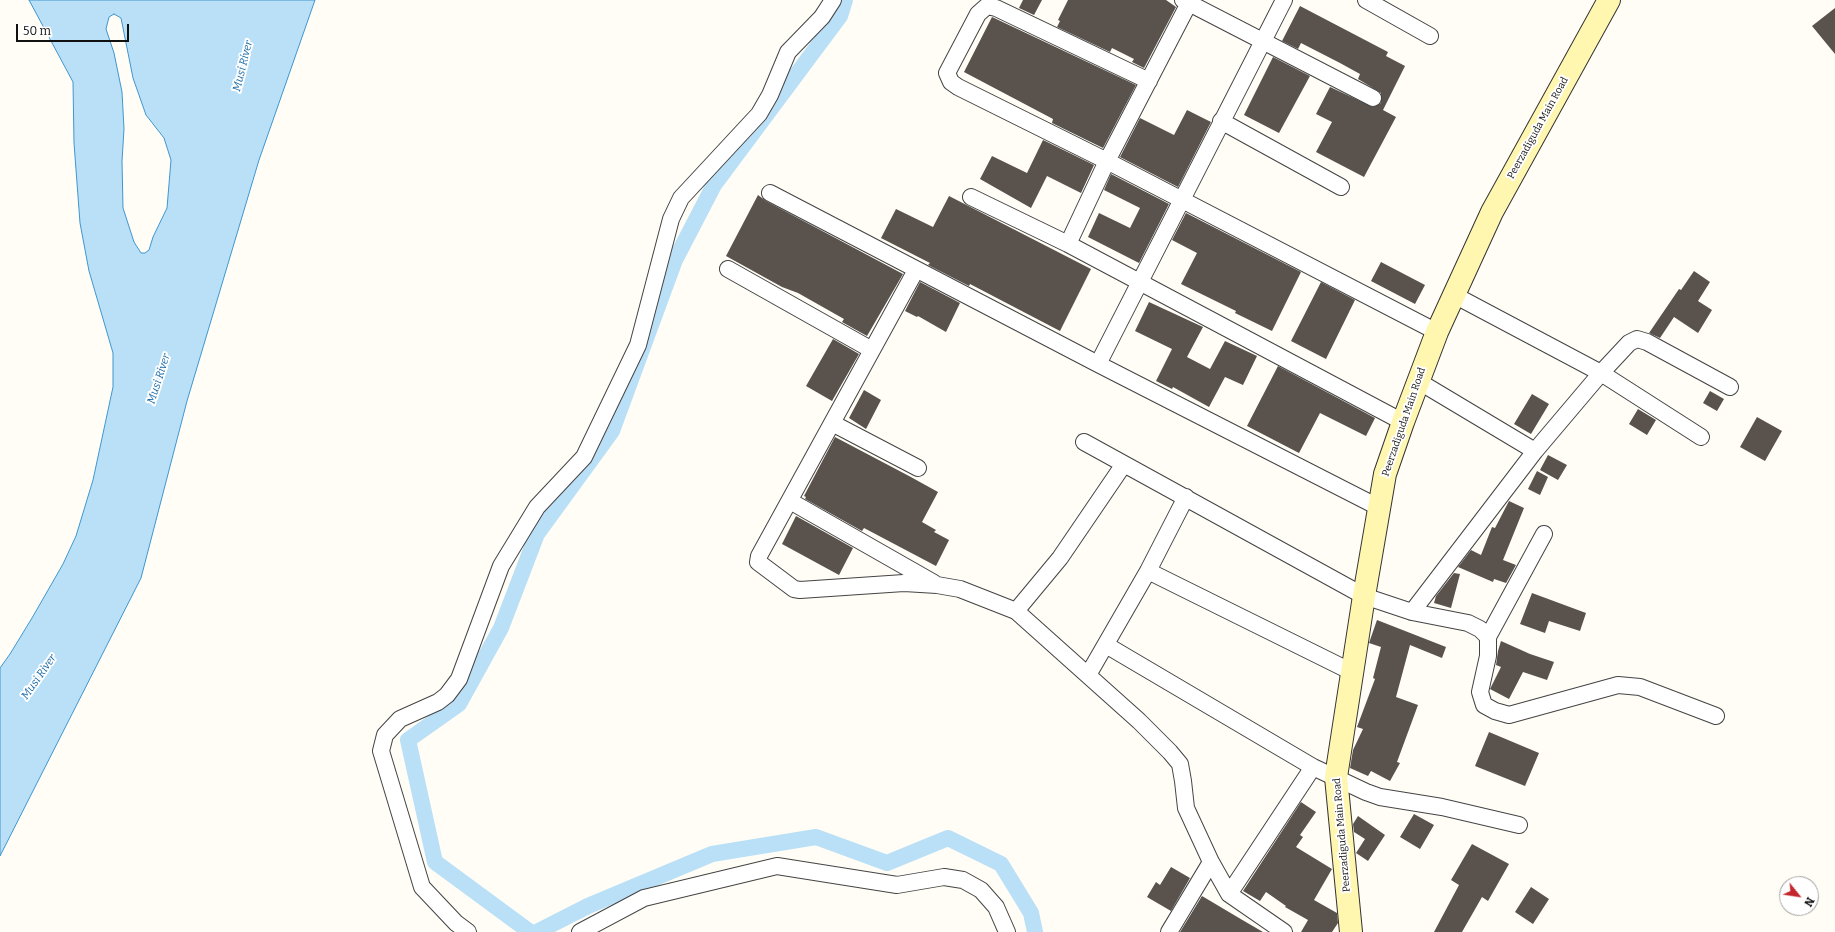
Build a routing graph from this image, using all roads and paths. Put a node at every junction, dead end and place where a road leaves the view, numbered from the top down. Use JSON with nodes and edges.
{"nodes":[{"id":1,"x":833,"y":0,"type":"edge"},
{"id":2,"x":1284,"y":0,"type":"edge"},
{"id":3,"x":1366,"y":0,"type":"edge"},
{"id":4,"x":1609,"y":0,"type":"edge"},
{"id":5,"x":1186,"y":2,"type":"edge"},
{"id":6,"x":1430,"y":36,"type":"dead end"},
{"id":7,"x":1263,"y":41,"type":"junction"},
{"id":8,"x":1149,"y":81,"type":"junction"},
{"id":9,"x":1373,"y":98,"type":"dead end"},
{"id":10,"x":1221,"y":121,"type":"junction"},
{"id":11,"x":1107,"y":160,"type":"junction"},
{"id":12,"x":1340,"y":188,"type":"dead end"},
{"id":13,"x":770,"y":193,"type":"dead end"},
{"id":14,"x":971,"y":197,"type":"dead end"},
{"id":15,"x":1182,"y":201,"type":"junction"},
{"id":16,"x":1068,"y":244,"type":"junction"},
{"id":17,"x":728,"y":269,"type":"dead end"},
{"id":18,"x":916,"y":270,"type":"junction"},
{"id":19,"x":1140,"y":283,"type":"junction"},
{"id":20,"x":1454,"y":295,"type":"junction"},
{"id":21,"x":1437,"y":332,"type":"junction"},
{"id":22,"x":872,"y":350,"type":"junction"},
{"id":23,"x":1098,"y":364,"type":"junction"},
{"id":24,"x":1601,"y":373,"type":"junction"},
{"id":25,"x":1418,"y":381,"type":"junction"},
{"id":26,"x":1730,"y":387,"type":"dead end"},
{"id":27,"x":1403,"y":422,"type":"junction"},
{"id":28,"x":832,"y":423,"type":"junction"},
{"id":29,"x":1701,"y":437,"type":"dead end"},
{"id":30,"x":1084,"y":442,"type":"dead end"},
{"id":31,"x":1535,"y":451,"type":"junction"},
{"id":32,"x":1124,"y":464,"type":"junction"},
{"id":33,"x":918,"y":468,"type":"dead end"},
{"id":34,"x":1186,"y":497,"type":"junction"},
{"id":35,"x":790,"y":501,"type":"junction"},
{"id":36,"x":1380,"y":508,"type":"junction"},
{"id":37,"x":1544,"y":534,"type":"dead end"},
{"id":38,"x":1148,"y":571,"type":"junction"},
{"id":39,"x":937,"y":585,"type":"junction"},
{"id":40,"x":1364,"y":596,"type":"junction"},
{"id":41,"x":1016,"y":611,"type":"junction"},
{"id":42,"x":1412,"y":612,"type":"junction"},
{"id":43,"x":1488,"y":637,"type":"junction"},
{"id":44,"x":1106,"y":645,"type":"junction"},
{"id":45,"x":1352,"y":672,"type":"junction"},
{"id":46,"x":1088,"y":675,"type":"junction"},
{"id":47,"x":1716,"y":716,"type":"dead end"},
{"id":48,"x":1313,"y":767,"type":"junction"},
{"id":49,"x":1336,"y":777,"type":"junction"},
{"id":50,"x":1518,"y":825,"type":"dead end"},
{"id":51,"x":1211,"y":862,"type":"junction"},
{"id":52,"x":1229,"y":894,"type":"junction"},
{"id":53,"x":468,"y":932,"type":"edge"},
{"id":54,"x":580,"y":932,"type":"edge"},
{"id":55,"x":1007,"y":932,"type":"edge"},
{"id":56,"x":1169,"y":932,"type":"edge"},
{"id":57,"x":1284,"y":932,"type":"edge"},
{"id":58,"x":1351,"y":932,"type":"edge"}],
"edges":[{"from":1,"to":53,"type":"street"},
{"from":2,"to":7,"type":"street"},
{"from":3,"to":6,"type":"street"},
{"from":4,"to":20,"type":"street","name":"Peerzadiguda Main Road"},
{"from":5,"to":7,"type":"street"},
{"from":5,"to":8,"type":"street"},
{"from":7,"to":9,"type":"street"},
{"from":7,"to":10,"type":"street"},
{"from":8,"to":11,"type":"street"},
{"from":8,"to":11,"type":"street"},
{"from":10,"to":12,"type":"street"},
{"from":10,"to":15,"type":"street"},
{"from":11,"to":15,"type":"street"},
{"from":11,"to":16,"type":"street"},
{"from":13,"to":18,"type":"street"},
{"from":14,"to":16,"type":"street"},
{"from":15,"to":19,"type":"street"},
{"from":15,"to":21,"type":"street"},
{"from":16,"to":19,"type":"street"},
{"from":17,"to":22,"type":"street"},
{"from":18,"to":22,"type":"street"},
{"from":18,"to":23,"type":"street"},
{"from":19,"to":23,"type":"street"},
{"from":19,"to":27,"type":"street"},
{"from":20,"to":21,"type":"street","name":"Peerzadiguda Main Road"},
{"from":20,"to":24,"type":"street"},
{"from":21,"to":25,"type":"street","name":"Peerzadiguda Main Road"},
{"from":22,"to":28,"type":"street"},
{"from":23,"to":36,"type":"street"},
{"from":24,"to":26,"type":"street"},
{"from":24,"to":29,"type":"street"},
{"from":24,"to":31,"type":"street"},
{"from":25,"to":27,"type":"street","name":"Peerzadiguda Main Road"},
{"from":25,"to":31,"type":"street"},
{"from":27,"to":36,"type":"street","name":"Peerzadiguda Main Road"},
{"from":28,"to":33,"type":"street"},
{"from":28,"to":35,"type":"street"},
{"from":30,"to":32,"type":"street"},
{"from":31,"to":42,"type":"street"},
{"from":32,"to":34,"type":"street"},
{"from":32,"to":41,"type":"street"},
{"from":34,"to":38,"type":"street"},
{"from":34,"to":40,"type":"street"},
{"from":35,"to":39,"type":"street"},
{"from":35,"to":39,"type":"street"},
{"from":36,"to":40,"type":"street","name":"Peerzadiguda Main Road"},
{"from":37,"to":43,"type":"street"},
{"from":38,"to":44,"type":"street"},
{"from":38,"to":45,"type":"street"},
{"from":39,"to":41,"type":"street"},
{"from":40,"to":42,"type":"street"},
{"from":40,"to":45,"type":"street","name":"Peerzadiguda Main Road"},
{"from":41,"to":46,"type":"street"},
{"from":42,"to":43,"type":"street"},
{"from":43,"to":47,"type":"street"},
{"from":44,"to":46,"type":"street"},
{"from":44,"to":48,"type":"street"},
{"from":45,"to":49,"type":"street","name":"Peerzadiguda Main Road"},
{"from":46,"to":51,"type":"street"},
{"from":48,"to":49,"type":"street"},
{"from":48,"to":52,"type":"street"},
{"from":49,"to":50,"type":"street"},
{"from":49,"to":58,"type":"street","name":"Peerzadiguda Main Road"},
{"from":51,"to":52,"type":"street"},
{"from":51,"to":56,"type":"street"},
{"from":52,"to":57,"type":"street"},
{"from":54,"to":55,"type":"street"}]}
